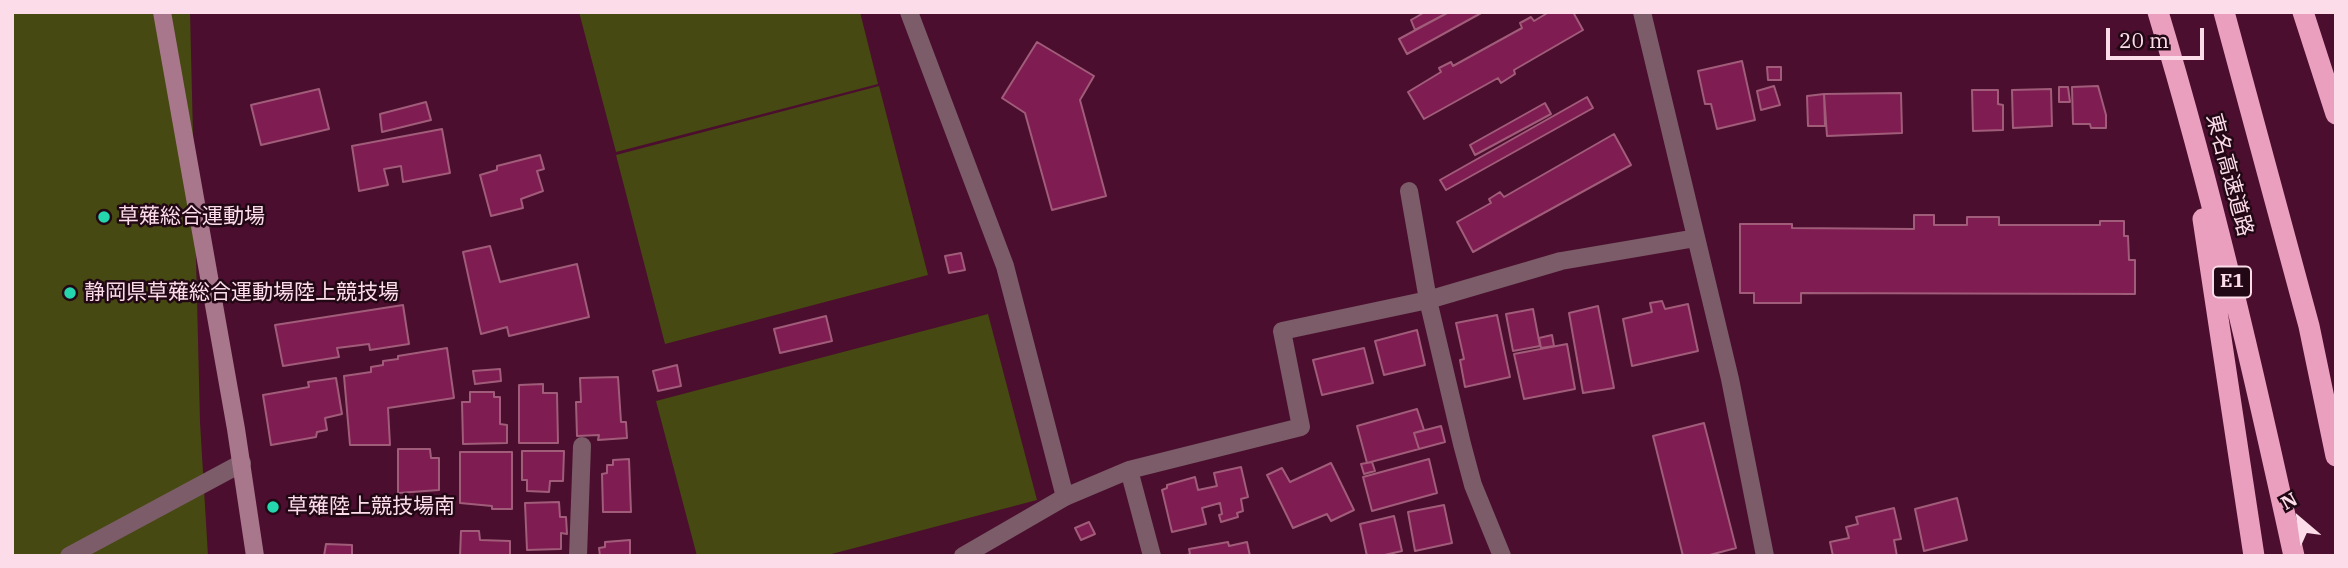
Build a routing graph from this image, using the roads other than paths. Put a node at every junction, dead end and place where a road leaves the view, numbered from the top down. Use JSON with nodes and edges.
{"nodes":[{"id":1,"x":162,"y":12,"type":"edge"},
{"id":2,"x":909,"y":12,"type":"edge"},
{"id":3,"x":1642,"y":12,"type":"edge"},
{"id":4,"x":2158,"y":12,"type":"edge"},
{"id":5,"x":2224,"y":12,"type":"edge"},
{"id":6,"x":2303,"y":12,"type":"edge"},
{"id":7,"x":2169,"y":50,"type":"junction"},
{"id":8,"x":2336,"y":114,"type":"edge"},
{"id":9,"x":1409,"y":191,"type":"dead end"},
{"id":10,"x":1696,"y":238,"type":"junction"},
{"id":11,"x":1428,"y":300,"type":"junction"},
{"id":12,"x":582,"y":446,"type":"dead end"},
{"id":13,"x":2336,"y":456,"type":"edge"},
{"id":14,"x":242,"y":463,"type":"junction"},
{"id":15,"x":1129,"y":470,"type":"junction"},
{"id":16,"x":1065,"y":497,"type":"junction"},
{"id":17,"x":69,"y":556,"type":"edge"},
{"id":18,"x":256,"y":556,"type":"edge"},
{"id":19,"x":578,"y":556,"type":"edge"},
{"id":20,"x":963,"y":556,"type":"edge"},
{"id":21,"x":1152,"y":556,"type":"edge"},
{"id":22,"x":1502,"y":556,"type":"edge"},
{"id":23,"x":1765,"y":556,"type":"edge"},
{"id":24,"x":2255,"y":556,"type":"edge"},
{"id":25,"x":2294,"y":556,"type":"edge"}],
"edges":[{"from":1,"to":14,"type":"street"},
{"from":2,"to":16,"type":"street"},
{"from":3,"to":10,"type":"street"},
{"from":4,"to":7,"type":"highway","name":"東名高速道路","number":"E1"},
{"from":5,"to":13,"type":"highway","name":"東名高速道路"},
{"from":6,"to":8,"type":"highway"},
{"from":7,"to":24,"type":"highway"},
{"from":7,"to":25,"type":"highway","name":"東名高速道路","number":"E1"},
{"from":9,"to":11,"type":"street"},
{"from":10,"to":11,"type":"street"},
{"from":10,"to":23,"type":"street"},
{"from":11,"to":15,"type":"street"},
{"from":11,"to":22,"type":"street"},
{"from":12,"to":19,"type":"street"},
{"from":14,"to":17,"type":"street"},
{"from":14,"to":18,"type":"street"},
{"from":15,"to":16,"type":"street"},
{"from":15,"to":21,"type":"street"},
{"from":16,"to":20,"type":"street"}]}
